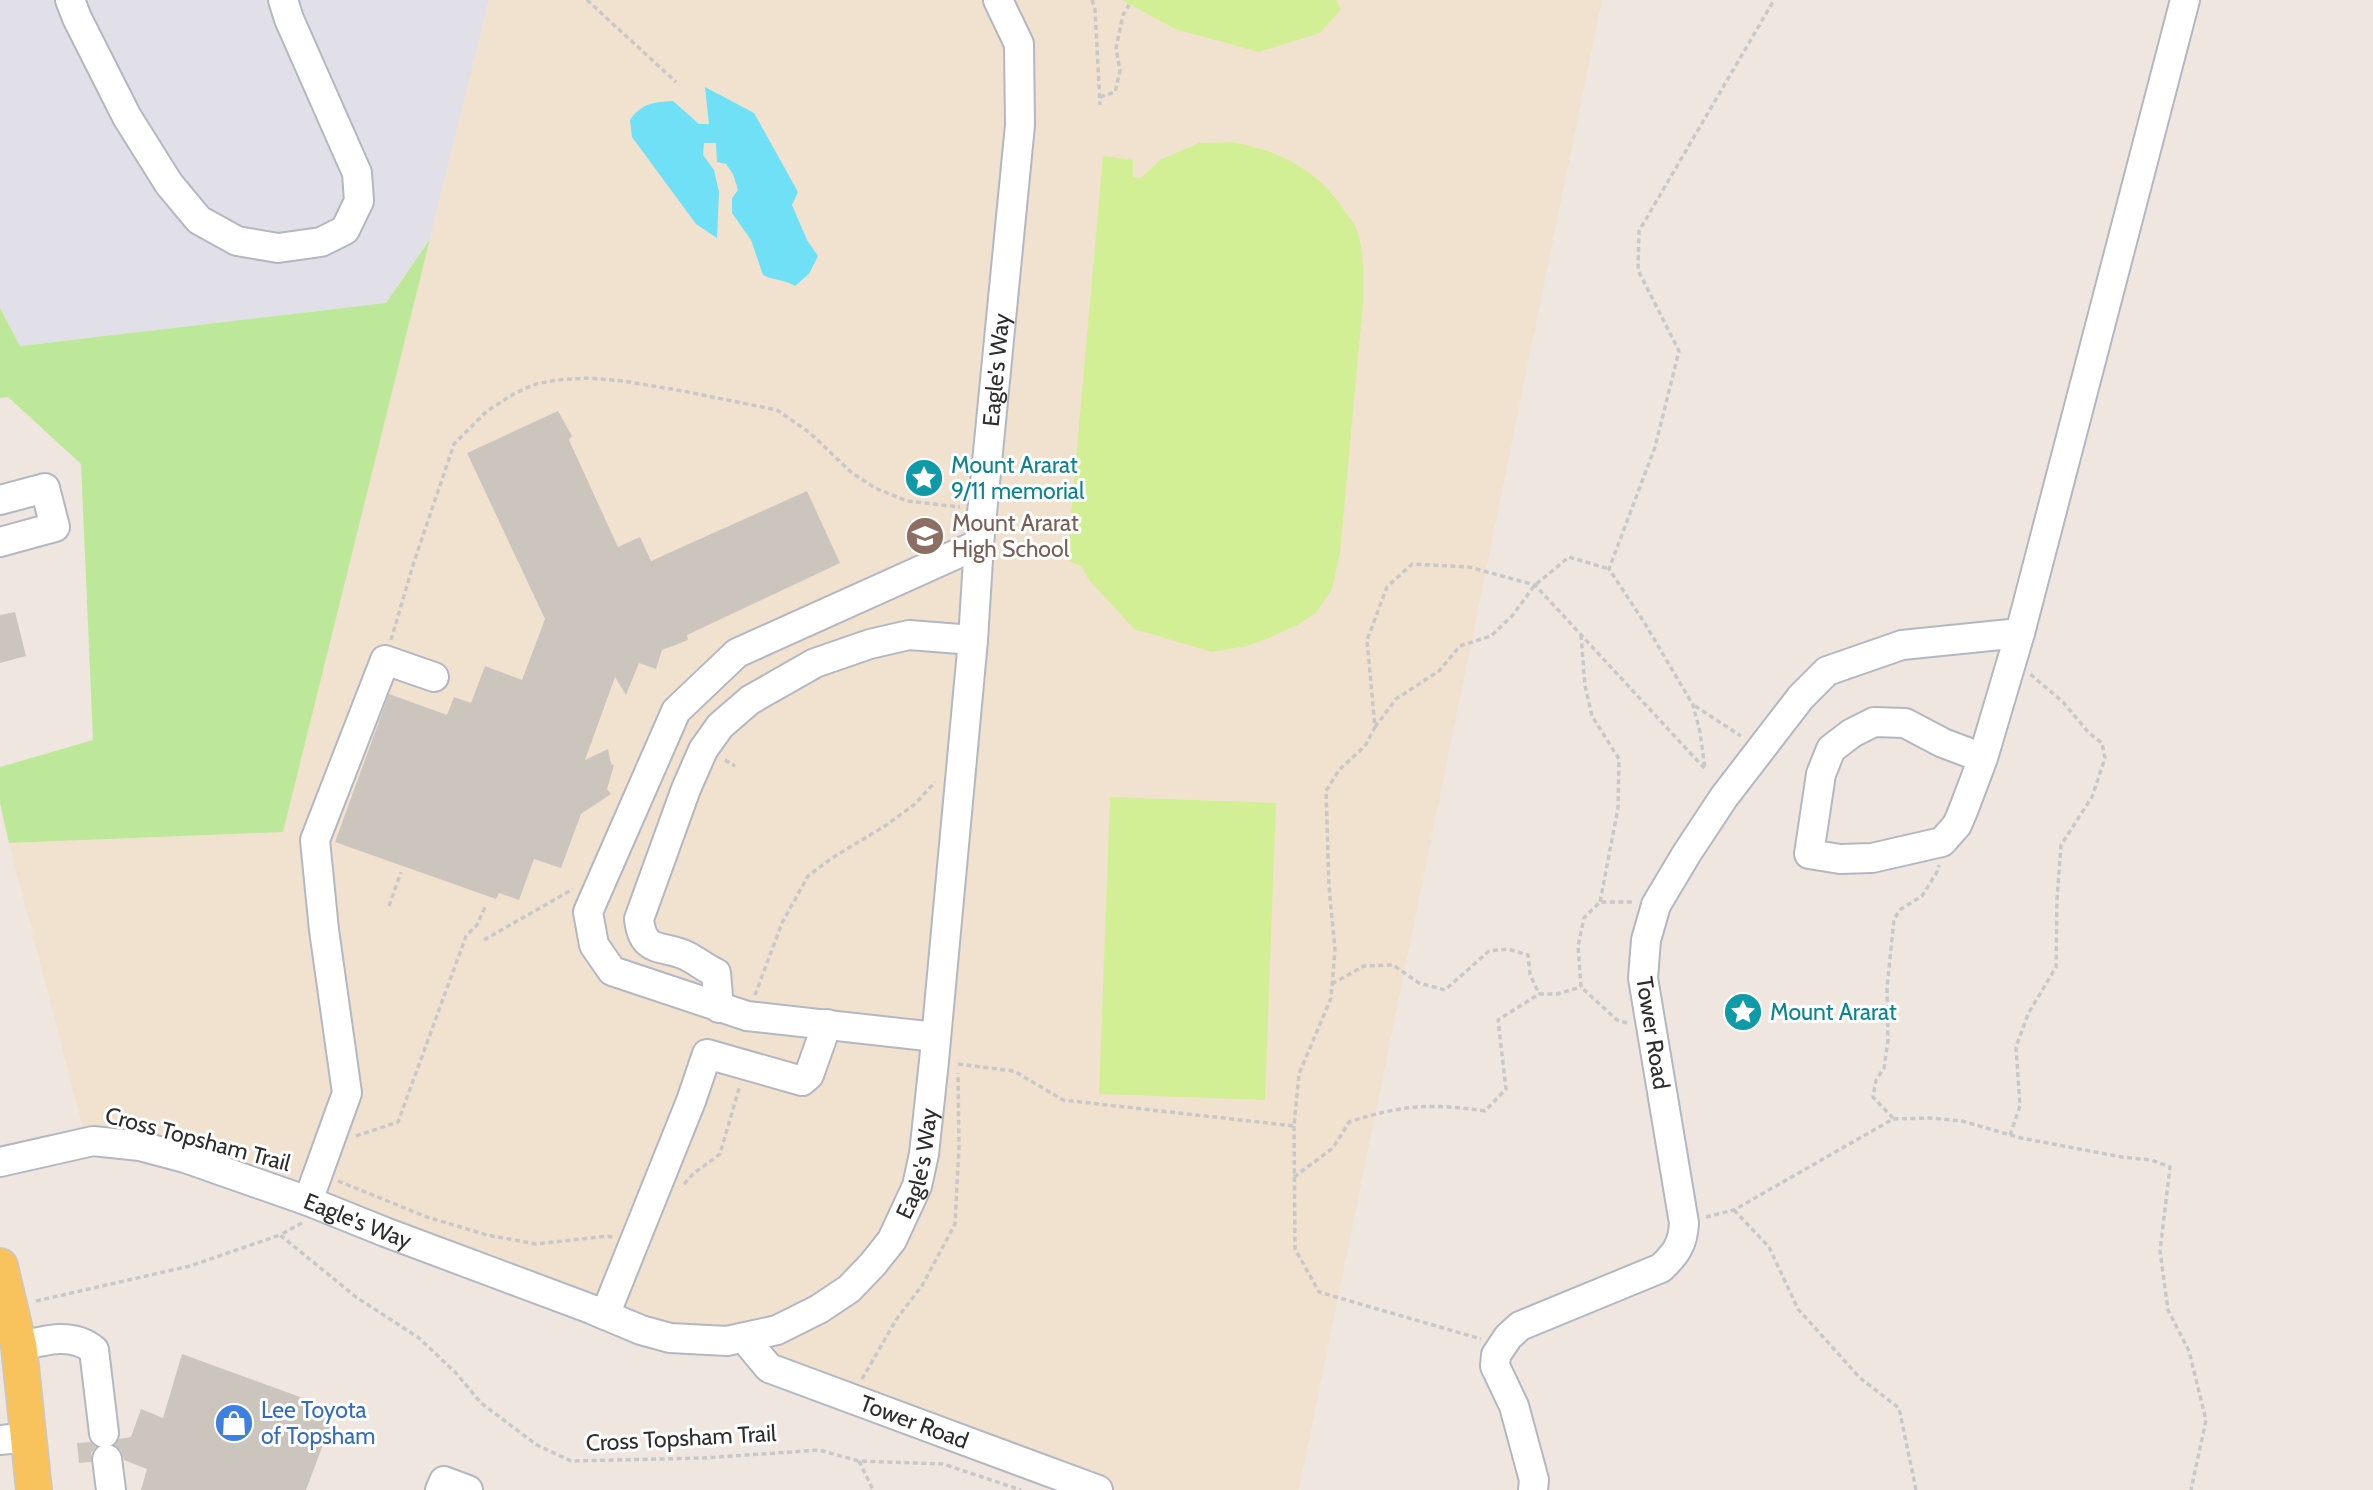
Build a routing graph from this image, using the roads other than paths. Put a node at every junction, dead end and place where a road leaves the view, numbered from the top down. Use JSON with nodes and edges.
{"nodes":[{"id":1,"x":70,"y":0,"type":"edge"},
{"id":2,"x":283,"y":0,"type":"edge"},
{"id":3,"x":998,"y":0,"type":"edge"},
{"id":4,"x":2185,"y":0,"type":"edge"},
{"id":5,"x":0,"y":500,"type":"edge"},
{"id":6,"x":0,"y":542,"type":"edge"},
{"id":7,"x":979,"y":544,"type":"junction"},
{"id":8,"x":973,"y":640,"type":"junction"},
{"id":9,"x":2017,"y":646,"type":"junction"},
{"id":10,"x":434,"y":677,"type":"dead end"},
{"id":11,"x":1983,"y":758,"type":"junction"},
{"id":12,"x":719,"y":1008,"type":"junction"},
{"id":13,"x":827,"y":1024,"type":"junction"},
{"id":14,"x":942,"y":1054,"type":"junction"},
{"id":15,"x":0,"y":1162,"type":"edge"},
{"id":16,"x":317,"y":1195,"type":"junction"},
{"id":17,"x":0,"y":1266,"type":"edge"},
{"id":18,"x":605,"y":1315,"type":"junction"},
{"id":19,"x":744,"y":1338,"type":"junction"},
{"id":20,"x":19,"y":1347,"type":"junction"},
{"id":21,"x":14,"y":1439,"type":"edge"},
{"id":22,"x":34,"y":1490,"type":"edge"},
{"id":23,"x":111,"y":1490,"type":"edge"},
{"id":24,"x":440,"y":1490,"type":"edge"},
{"id":25,"x":468,"y":1490,"type":"edge"},
{"id":26,"x":1098,"y":1490,"type":"edge"},
{"id":27,"x":1533,"y":1490,"type":"edge"}],
"edges":[{"from":1,"to":2,"type":"street"},
{"from":3,"to":7,"type":"street","name":"Eagle's Way"},
{"from":4,"to":9,"type":"street"},
{"from":5,"to":6,"type":"street"},
{"from":7,"to":8,"type":"street","name":"Eagle's Way"},
{"from":7,"to":12,"type":"street"},
{"from":8,"to":12,"type":"street"},
{"from":8,"to":14,"type":"street","name":"Eagle's Way"},
{"from":9,"to":11,"type":"street"},
{"from":9,"to":27,"type":"street","name":"Tower Road"},
{"from":10,"to":16,"type":"street"},
{"from":11,"to":11,"type":"street"},
{"from":12,"to":13,"type":"street"},
{"from":13,"to":14,"type":"street"},
{"from":13,"to":18,"type":"street"},
{"from":14,"to":19,"type":"street","name":"Eagle's Way"},
{"from":15,"to":16,"type":"street","name":"Eagle's Way"},
{"from":16,"to":18,"type":"street","name":"Eagle's Way"},
{"from":17,"to":20,"type":"main road"},
{"from":18,"to":19,"type":"street","name":"Eagle's Way"},
{"from":19,"to":26,"type":"street","name":"Tower Road"},
{"from":20,"to":21,"type":"main road"},
{"from":20,"to":23,"type":"street"},
{"from":21,"to":22,"type":"main road"},
{"from":24,"to":25,"type":"street"}]}
